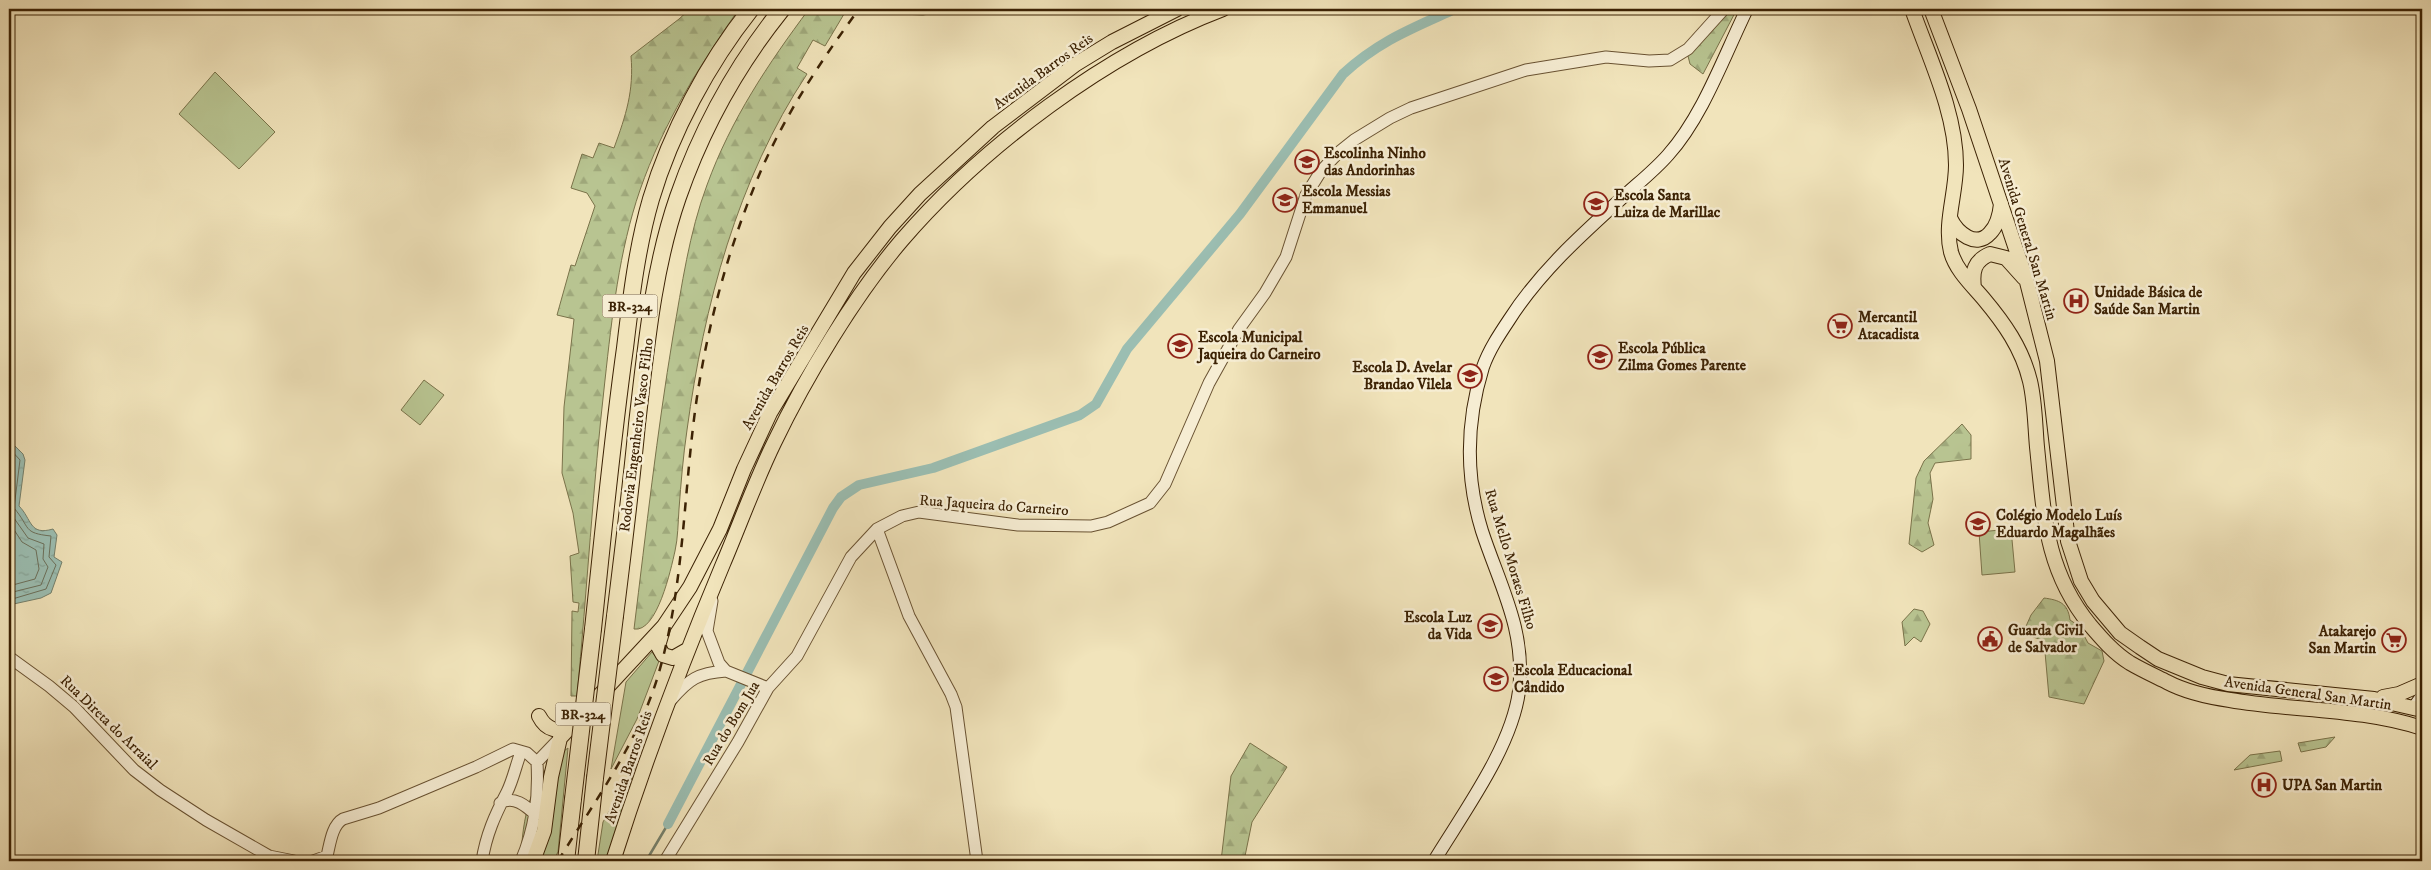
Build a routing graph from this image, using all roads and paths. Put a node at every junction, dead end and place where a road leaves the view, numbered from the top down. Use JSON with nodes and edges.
{"nodes":[{"id":1,"x":751,"y":9,"type":"edge"},
{"id":2,"x":782,"y":9,"type":"edge"},
{"id":3,"x":1177,"y":9,"type":"edge"},
{"id":4,"x":1223,"y":9,"type":"edge"},
{"id":5,"x":1724,"y":9,"type":"edge"},
{"id":6,"x":1747,"y":9,"type":"edge"},
{"id":7,"x":1912,"y":9,"type":"edge"},
{"id":8,"x":1931,"y":9,"type":"edge"},
{"id":9,"x":2002,"y":204,"type":"junction"},
{"id":10,"x":1950,"y":218,"type":"junction"},
{"id":11,"x":2027,"y":282,"type":"junction"},
{"id":12,"x":1974,"y":288,"type":"junction"},
{"id":13,"x":876,"y":529,"type":"junction"},
{"id":14,"x":715,"y":582,"type":"junction"},
{"id":15,"x":664,"y":626,"type":"junction"},
{"id":16,"x":687,"y":650,"type":"junction"},
{"id":17,"x":9,"y":657,"type":"edge"},
{"id":18,"x":731,"y":673,"type":"junction"},
{"id":19,"x":2422,"y":684,"type":"edge"},
{"id":20,"x":768,"y":688,"type":"junction"},
{"id":21,"x":2374,"y":699,"type":"junction"},
{"id":22,"x":2420,"y":704,"type":"edge"},
{"id":23,"x":666,"y":707,"type":"junction"},
{"id":24,"x":539,"y":716,"type":"dead end"},
{"id":25,"x":2375,"y":717,"type":"junction"},
{"id":26,"x":575,"y":723,"type":"junction"},
{"id":27,"x":2422,"y":728,"type":"edge"},
{"id":28,"x":560,"y":738,"type":"junction"},
{"id":29,"x":517,"y":750,"type":"junction"},
{"id":30,"x":537,"y":762,"type":"junction"},
{"id":31,"x":500,"y":803,"type":"junction"},
{"id":32,"x":536,"y":815,"type":"junction"},
{"id":33,"x":294,"y":861,"type":"edge"},
{"id":34,"x":313,"y":861,"type":"edge"},
{"id":35,"x":482,"y":861,"type":"edge"},
{"id":36,"x":520,"y":861,"type":"edge"},
{"id":37,"x":533,"y":861,"type":"edge"},
{"id":38,"x":566,"y":861,"type":"edge"},
{"id":39,"x":586,"y":861,"type":"edge"},
{"id":40,"x":613,"y":861,"type":"edge"},
{"id":41,"x":665,"y":861,"type":"edge"},
{"id":42,"x":977,"y":861,"type":"edge"},
{"id":43,"x":1434,"y":861,"type":"edge"}],
"edges":[{"from":1,"to":38,"type":"highway","name":"Rodovia Engenheiro Vasco Filho","number":"BR-324","bridge":true},
{"from":2,"to":39,"type":"highway","name":"Rodovia Engenheiro Vasco Filho","number":"BR-324","bridge":true},
{"from":3,"to":15,"type":"main road","name":"Avenida Barros Reis"},
{"from":4,"to":14,"type":"main road","name":"Avenida Barros Reis"},
{"from":5,"to":13,"type":"street","name":"Rua Jaqueira do Carneiro"},
{"from":6,"to":43,"type":"main road","name":"Rua Mello Moraes Filho"},
{"from":7,"to":10,"type":"main road","name":"Avenida General San Martin"},
{"from":8,"to":9,"type":"main road","name":"Avenida General San Martin"},
{"from":9,"to":10,"type":"main road"},
{"from":9,"to":11,"type":"main road","name":"Avenida General San Martin"},
{"from":10,"to":12,"type":"main road","name":"Avenida General San Martin"},
{"from":11,"to":12,"type":"main road"},
{"from":11,"to":21,"type":"main road","name":"Avenida General San Martin"},
{"from":12,"to":25,"type":"main road","name":"Avenida General San Martin"},
{"from":13,"to":20,"type":"street","name":"Rua do Bom Jua"},
{"from":13,"to":42,"type":"street"},
{"from":14,"to":16,"type":"main road","name":"Avenida Barros Reis"},
{"from":14,"to":18,"type":"street"},
{"from":15,"to":16,"type":"main road"},
{"from":15,"to":26,"type":"main road","name":"Avenida Barros Reis"},
{"from":16,"to":23,"type":"main road","name":"Avenida Barros Reis"},
{"from":17,"to":33,"type":"street","name":"Rua Direta do Arraial"},
{"from":18,"to":20,"type":"street"},
{"from":18,"to":23,"type":"street"},
{"from":19,"to":21,"type":"main road"},
{"from":20,"to":41,"type":"street","name":"Rua do Bom Jua"},
{"from":21,"to":22,"type":"main road","name":"Avenida General San Martin"},
{"from":22,"to":25,"type":"main road"},
{"from":23,"to":40,"type":"main road","name":"Avenida Barros Reis"},
{"from":24,"to":26,"type":"main road"},
{"from":25,"to":27,"type":"main road","name":"Avenida General San Martin"},
{"from":26,"to":28,"type":"main road","name":"Avenida Barros Reis"},
{"from":28,"to":30,"type":"street"},
{"from":28,"to":37,"type":"main road"},
{"from":29,"to":30,"type":"street"},
{"from":29,"to":31,"type":"street"},
{"from":29,"to":34,"type":"street"},
{"from":30,"to":32,"type":"street"},
{"from":31,"to":32,"type":"street"},
{"from":31,"to":35,"type":"street"},
{"from":32,"to":36,"type":"street"}]}
